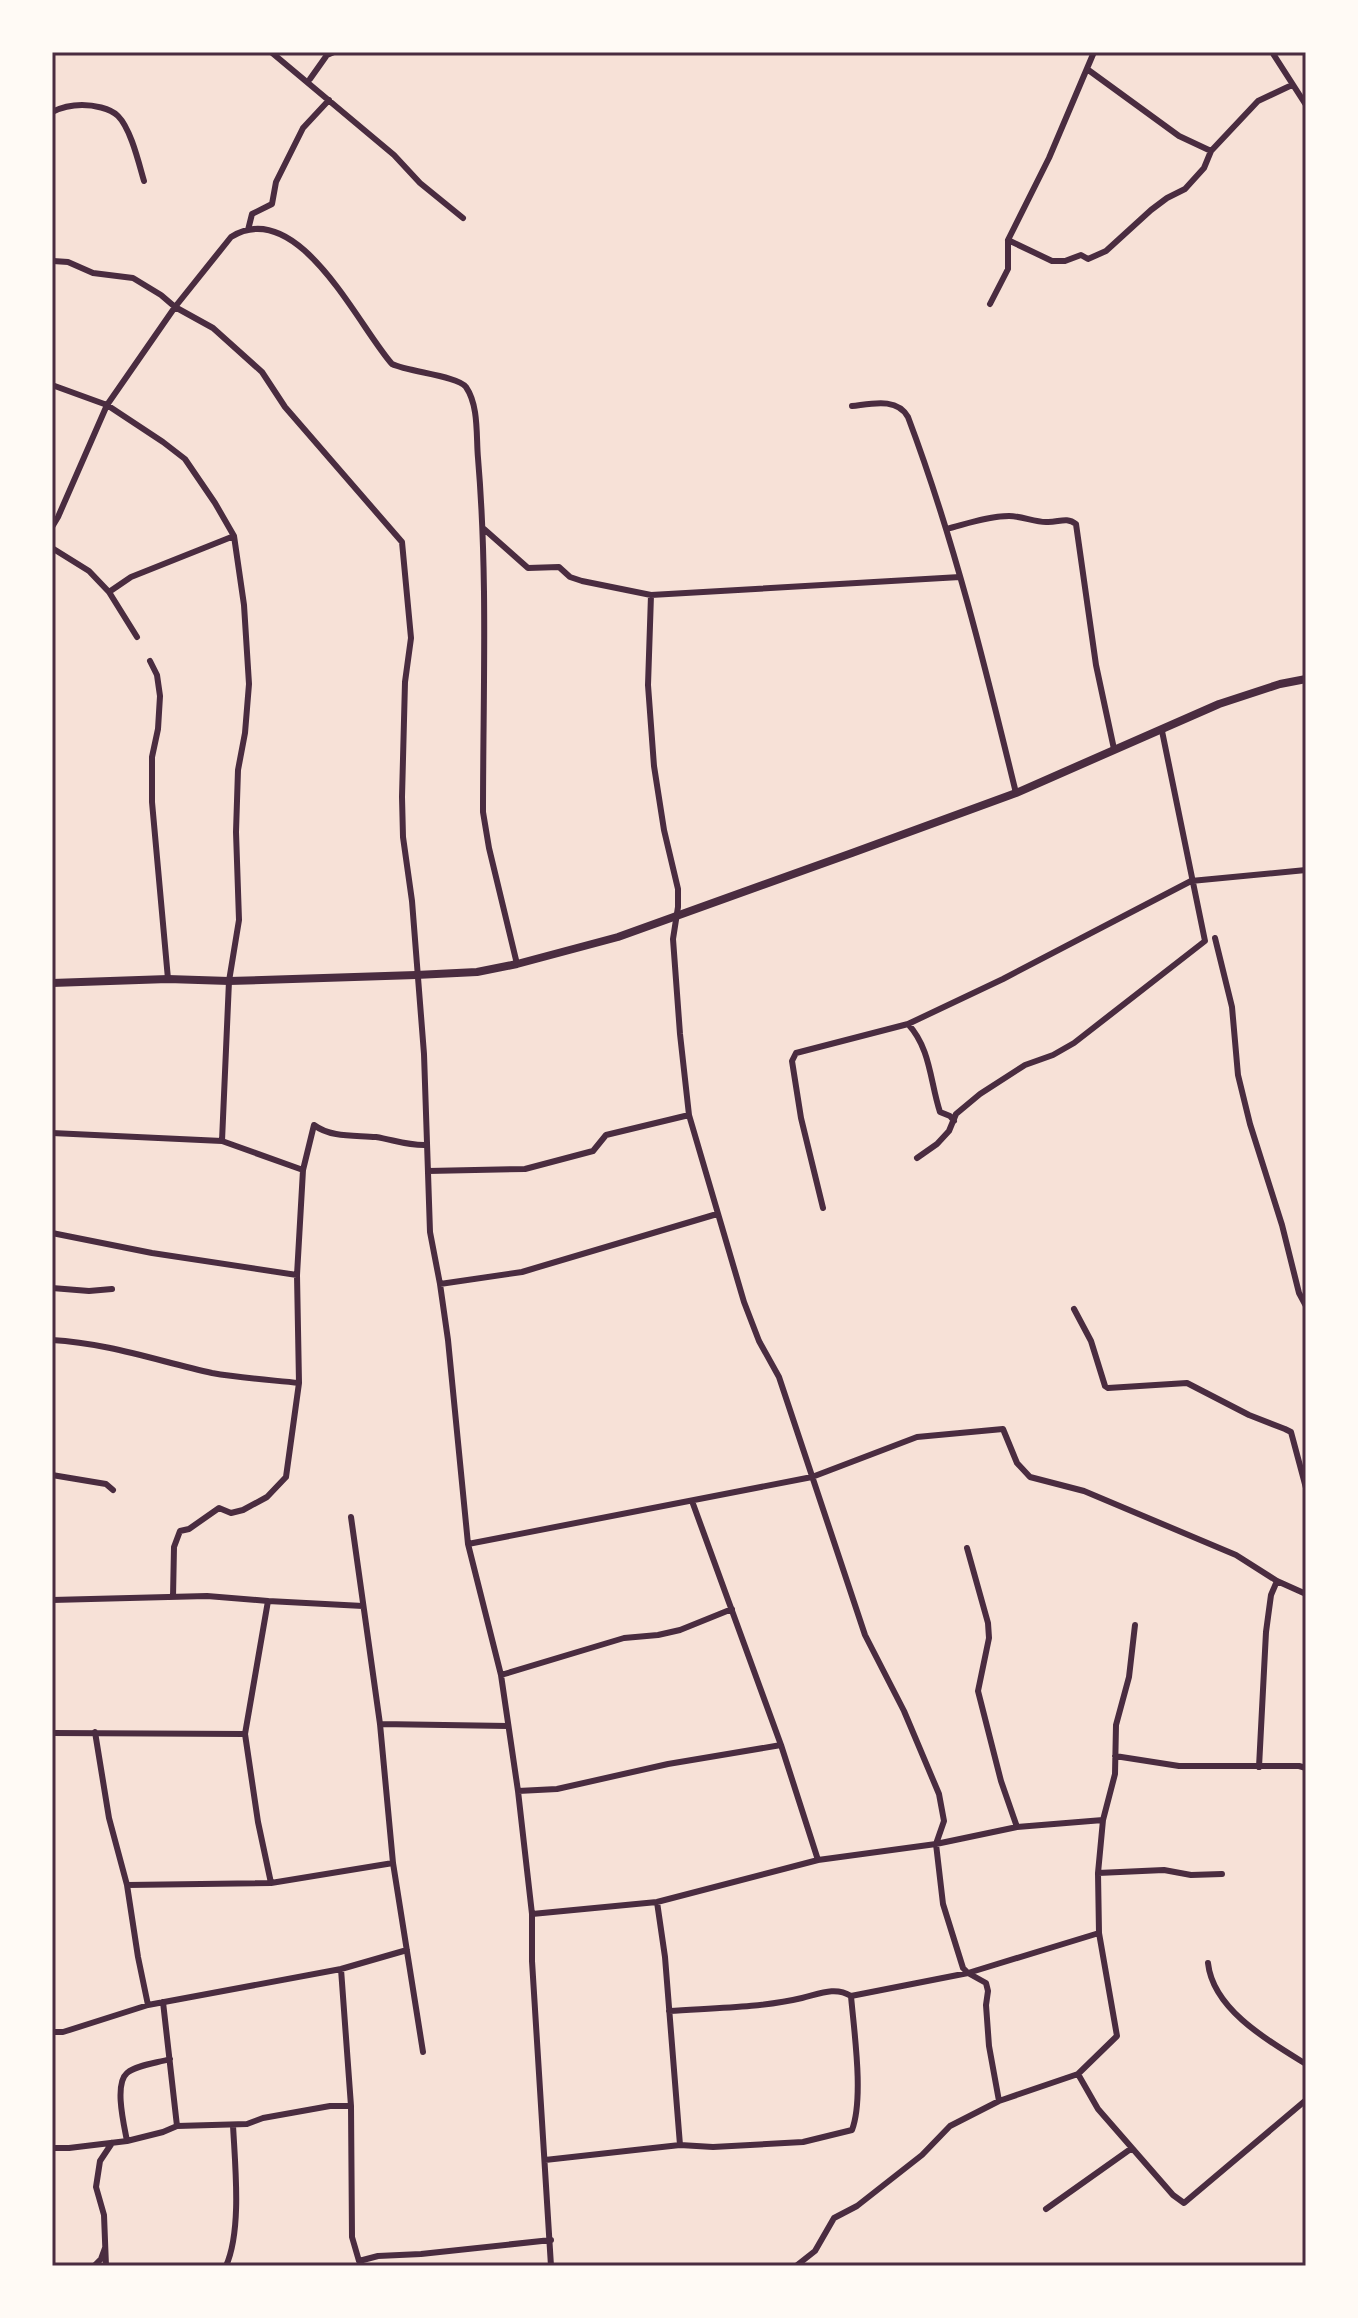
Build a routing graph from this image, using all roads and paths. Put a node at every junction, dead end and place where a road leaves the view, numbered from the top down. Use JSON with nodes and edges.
{"nodes":[{"id":1,"x":271,"y":52,"type":"edge"},
{"id":2,"x":334,"y":52,"type":"edge"},
{"id":3,"x":1094,"y":52,"type":"edge"},
{"id":4,"x":1272,"y":52,"type":"edge"},
{"id":5,"x":1087,"y":69,"type":"junction"},
{"id":6,"x":310,"y":79,"type":"dead end"},
{"id":7,"x":1292,"y":85,"type":"junction"},
{"id":8,"x":329,"y":100,"type":"junction"},
{"id":9,"x":1306,"y":105,"type":"edge"},
{"id":10,"x":52,"y":112,"type":"edge"},
{"id":11,"x":1211,"y":151,"type":"junction"},
{"id":12,"x":144,"y":181,"type":"dead end"},
{"id":13,"x":463,"y":218,"type":"dead end"},
{"id":14,"x":248,"y":230,"type":"junction"},
{"id":15,"x":1008,"y":240,"type":"junction"},
{"id":16,"x":53,"y":261,"type":"edge"},
{"id":17,"x":990,"y":304,"type":"dead end"},
{"id":18,"x":175,"y":307,"type":"junction"},
{"id":19,"x":52,"y":385,"type":"edge"},
{"id":20,"x":107,"y":405,"type":"junction"},
{"id":21,"x":852,"y":406,"type":"dead end"},
{"id":22,"x":52,"y":527,"type":"edge"},
{"id":23,"x":484,"y":529,"type":"junction"},
{"id":24,"x":946,"y":529,"type":"junction"},
{"id":25,"x":234,"y":536,"type":"junction"},
{"id":26,"x":52,"y":548,"type":"edge"},
{"id":27,"x":960,"y":577,"type":"junction"},
{"id":28,"x":109,"y":592,"type":"junction"},
{"id":29,"x":651,"y":595,"type":"junction"},
{"id":30,"x":137,"y":637,"type":"dead end"},
{"id":31,"x":150,"y":661,"type":"dead end"},
{"id":32,"x":1306,"y":679,"type":"edge"},
{"id":33,"x":1162,"y":731,"type":"junction"},
{"id":34,"x":1114,"y":749,"type":"junction"},
{"id":35,"x":1016,"y":793,"type":"junction"},
{"id":36,"x":1306,"y":870,"type":"edge"},
{"id":37,"x":1191,"y":881,"type":"junction"},
{"id":38,"x":675,"y":914,"type":"junction"},
{"id":39,"x":1215,"y":938,"type":"dead end"},
{"id":40,"x":517,"y":964,"type":"junction"},
{"id":41,"x":416,"y":975,"type":"junction"},
{"id":42,"x":168,"y":979,"type":"junction"},
{"id":43,"x":229,"y":981,"type":"junction"},
{"id":44,"x":52,"y":983,"type":"edge"},
{"id":45,"x":908,"y":1024,"type":"junction"},
{"id":46,"x":689,"y":1115,"type":"junction"},
{"id":47,"x":953,"y":1117,"type":"junction"},
{"id":48,"x":52,"y":1133,"type":"edge"},
{"id":49,"x":222,"y":1141,"type":"junction"},
{"id":50,"x":427,"y":1145,"type":"junction"},
{"id":51,"x":917,"y":1158,"type":"dead end"},
{"id":52,"x":303,"y":1170,"type":"junction"},
{"id":53,"x":428,"y":1171,"type":"junction"},
{"id":54,"x":823,"y":1208,"type":"dead end"},
{"id":55,"x":717,"y":1214,"type":"junction"},
{"id":56,"x":52,"y":1233,"type":"edge"},
{"id":57,"x":297,"y":1275,"type":"junction"},
{"id":58,"x":440,"y":1284,"type":"junction"},
{"id":59,"x":52,"y":1288,"type":"edge"},
{"id":60,"x":112,"y":1289,"type":"dead end"},
{"id":61,"x":1306,"y":1306,"type":"edge"},
{"id":62,"x":1074,"y":1309,"type":"dead end"},
{"id":63,"x":52,"y":1340,"type":"edge"},
{"id":64,"x":299,"y":1383,"type":"junction"},
{"id":65,"x":52,"y":1475,"type":"edge"},
{"id":66,"x":812,"y":1477,"type":"junction"},
{"id":67,"x":1306,"y":1488,"type":"edge"},
{"id":68,"x":113,"y":1490,"type":"dead end"},
{"id":69,"x":692,"y":1501,"type":"junction"},
{"id":70,"x":351,"y":1517,"type":"dead end"},
{"id":71,"x":468,"y":1544,"type":"junction"},
{"id":72,"x":967,"y":1548,"type":"dead end"},
{"id":73,"x":1277,"y":1581,"type":"junction"},
{"id":74,"x":1306,"y":1594,"type":"edge"},
{"id":75,"x":173,"y":1597,"type":"junction"},
{"id":76,"x":52,"y":1600,"type":"edge"},
{"id":77,"x":268,"y":1601,"type":"junction"},
{"id":78,"x":363,"y":1606,"type":"junction"},
{"id":79,"x":732,"y":1609,"type":"junction"},
{"id":80,"x":1135,"y":1625,"type":"dead end"},
{"id":81,"x":501,"y":1675,"type":"junction"},
{"id":82,"x":380,"y":1724,"type":"junction"},
{"id":83,"x":508,"y":1726,"type":"junction"},
{"id":84,"x":95,"y":1732,"type":"junction"},
{"id":85,"x":52,"y":1733,"type":"edge"},
{"id":86,"x":245,"y":1734,"type":"junction"},
{"id":87,"x":781,"y":1745,"type":"junction"},
{"id":88,"x":1115,"y":1756,"type":"junction"},
{"id":89,"x":1259,"y":1767,"type":"junction"},
{"id":90,"x":1306,"y":1768,"type":"edge"},
{"id":91,"x":518,"y":1791,"type":"junction"},
{"id":92,"x":1103,"y":1820,"type":"junction"},
{"id":93,"x":1017,"y":1827,"type":"junction"},
{"id":94,"x":936,"y":1844,"type":"junction"},
{"id":95,"x":818,"y":1860,"type":"junction"},
{"id":96,"x":393,"y":1863,"type":"junction"},
{"id":97,"x":1098,"y":1873,"type":"junction"},
{"id":98,"x":1222,"y":1874,"type":"dead end"},
{"id":99,"x":271,"y":1883,"type":"junction"},
{"id":100,"x":127,"y":1885,"type":"junction"},
{"id":101,"x":657,"y":1902,"type":"junction"},
{"id":102,"x":532,"y":1914,"type":"junction"},
{"id":103,"x":1099,"y":1933,"type":"junction"},
{"id":104,"x":407,"y":1950,"type":"junction"},
{"id":105,"x":1208,"y":1963,"type":"dead end"},
{"id":106,"x":341,"y":1969,"type":"junction"},
{"id":107,"x":968,"y":1973,"type":"junction"},
{"id":108,"x":851,"y":1996,"type":"junction"},
{"id":109,"x":163,"y":2002,"type":"junction"},
{"id":110,"x":148,"y":2005,"type":"junction"},
{"id":111,"x":669,"y":2011,"type":"junction"},
{"id":112,"x":52,"y":2032,"type":"edge"},
{"id":113,"x":423,"y":2052,"type":"dead end"},
{"id":114,"x":170,"y":2059,"type":"junction"},
{"id":115,"x":1306,"y":2064,"type":"edge"},
{"id":116,"x":1078,"y":2074,"type":"junction"},
{"id":117,"x":1306,"y":2100,"type":"edge"},
{"id":118,"x":999,"y":2101,"type":"junction"},
{"id":119,"x":351,"y":2106,"type":"junction"},
{"id":120,"x":233,"y":2125,"type":"junction"},
{"id":121,"x":177,"y":2126,"type":"junction"},
{"id":122,"x":127,"y":2141,"type":"junction"},
{"id":123,"x":112,"y":2143,"type":"junction"},
{"id":124,"x":680,"y":2145,"type":"junction"},
{"id":125,"x":52,"y":2148,"type":"edge"},
{"id":126,"x":1132,"y":2148,"type":"junction"},
{"id":127,"x":545,"y":2160,"type":"junction"},
{"id":128,"x":1046,"y":2209,"type":"dead end"},
{"id":129,"x":551,"y":2240,"type":"junction"},
{"id":130,"x":106,"y":2245,"type":"junction"},
{"id":131,"x":94,"y":2266,"type":"edge"},
{"id":132,"x":106,"y":2266,"type":"edge"},
{"id":133,"x":226,"y":2266,"type":"edge"},
{"id":134,"x":551,"y":2266,"type":"edge"},
{"id":135,"x":796,"y":2266,"type":"edge"}],
"edges":[{"from":1,"to":8,"type":"street"},
{"from":2,"to":6,"type":"street"},
{"from":3,"to":5,"type":"street"},
{"from":4,"to":7,"type":"street"},
{"from":5,"to":11,"type":"street"},
{"from":5,"to":15,"type":"street"},
{"from":7,"to":9,"type":"street"},
{"from":7,"to":11,"type":"street"},
{"from":8,"to":13,"type":"street"},
{"from":8,"to":14,"type":"street"},
{"from":10,"to":12,"type":"street"},
{"from":11,"to":15,"type":"street"},
{"from":14,"to":18,"type":"street"},
{"from":14,"to":23,"type":"street"},
{"from":15,"to":17,"type":"street"},
{"from":16,"to":18,"type":"street"},
{"from":18,"to":20,"type":"street"},
{"from":18,"to":41,"type":"street"},
{"from":19,"to":20,"type":"street"},
{"from":20,"to":22,"type":"street"},
{"from":20,"to":25,"type":"street"},
{"from":21,"to":24,"type":"street"},
{"from":23,"to":29,"type":"street"},
{"from":23,"to":40,"type":"street"},
{"from":24,"to":27,"type":"street"},
{"from":24,"to":34,"type":"street"},
{"from":25,"to":28,"type":"street"},
{"from":25,"to":43,"type":"street"},
{"from":26,"to":28,"type":"street"},
{"from":27,"to":29,"type":"street"},
{"from":27,"to":35,"type":"street"},
{"from":28,"to":30,"type":"street"},
{"from":29,"to":38,"type":"street"},
{"from":31,"to":42,"type":"street"},
{"from":32,"to":33,"type":"street"},
{"from":33,"to":34,"type":"street"},
{"from":33,"to":37,"type":"street"},
{"from":34,"to":35,"type":"street"},
{"from":35,"to":38,"type":"street"},
{"from":36,"to":37,"type":"street"},
{"from":37,"to":45,"type":"street"},
{"from":37,"to":47,"type":"street"},
{"from":38,"to":40,"type":"street"},
{"from":38,"to":46,"type":"street"},
{"from":39,"to":61,"type":"street"},
{"from":40,"to":41,"type":"street"},
{"from":41,"to":43,"type":"street"},
{"from":41,"to":50,"type":"street"},
{"from":42,"to":43,"type":"street"},
{"from":42,"to":44,"type":"street"},
{"from":43,"to":49,"type":"street"},
{"from":45,"to":47,"type":"street"},
{"from":45,"to":54,"type":"street"},
{"from":46,"to":53,"type":"street"},
{"from":46,"to":55,"type":"street"},
{"from":47,"to":51,"type":"street"},
{"from":48,"to":49,"type":"street"},
{"from":49,"to":52,"type":"street"},
{"from":50,"to":52,"type":"street"},
{"from":50,"to":53,"type":"street"},
{"from":52,"to":57,"type":"street"},
{"from":53,"to":58,"type":"street"},
{"from":55,"to":58,"type":"street"},
{"from":55,"to":66,"type":"street"},
{"from":56,"to":57,"type":"street"},
{"from":57,"to":64,"type":"street"},
{"from":58,"to":71,"type":"street"},
{"from":59,"to":60,"type":"street"},
{"from":62,"to":67,"type":"street"},
{"from":63,"to":64,"type":"street"},
{"from":64,"to":75,"type":"street"},
{"from":65,"to":68,"type":"street"},
{"from":66,"to":69,"type":"street"},
{"from":66,"to":73,"type":"street"},
{"from":66,"to":94,"type":"street"},
{"from":69,"to":71,"type":"street"},
{"from":69,"to":79,"type":"street"},
{"from":70,"to":78,"type":"street"},
{"from":71,"to":81,"type":"street"},
{"from":72,"to":93,"type":"street"},
{"from":73,"to":74,"type":"street"},
{"from":73,"to":89,"type":"street"},
{"from":75,"to":76,"type":"street"},
{"from":75,"to":77,"type":"street"},
{"from":77,"to":78,"type":"street"},
{"from":77,"to":86,"type":"street"},
{"from":78,"to":82,"type":"street"},
{"from":79,"to":81,"type":"street"},
{"from":79,"to":87,"type":"street"},
{"from":80,"to":88,"type":"street"},
{"from":81,"to":83,"type":"street"},
{"from":82,"to":83,"type":"street"},
{"from":82,"to":96,"type":"street"},
{"from":83,"to":91,"type":"street"},
{"from":84,"to":85,"type":"street"},
{"from":84,"to":86,"type":"street"},
{"from":84,"to":100,"type":"street"},
{"from":86,"to":99,"type":"street"},
{"from":87,"to":91,"type":"street"},
{"from":87,"to":95,"type":"street"},
{"from":88,"to":89,"type":"street"},
{"from":88,"to":92,"type":"street"},
{"from":89,"to":90,"type":"street"},
{"from":91,"to":102,"type":"street"},
{"from":92,"to":93,"type":"street"},
{"from":92,"to":97,"type":"street"},
{"from":93,"to":94,"type":"street"},
{"from":94,"to":95,"type":"street"},
{"from":94,"to":107,"type":"street"},
{"from":95,"to":101,"type":"street"},
{"from":96,"to":99,"type":"street"},
{"from":96,"to":104,"type":"street"},
{"from":97,"to":98,"type":"street"},
{"from":97,"to":103,"type":"street"},
{"from":99,"to":100,"type":"street"},
{"from":100,"to":110,"type":"street"},
{"from":101,"to":102,"type":"street"},
{"from":101,"to":111,"type":"street"},
{"from":102,"to":127,"type":"street"},
{"from":103,"to":107,"type":"street"},
{"from":103,"to":116,"type":"street"},
{"from":104,"to":106,"type":"street"},
{"from":104,"to":113,"type":"street"},
{"from":105,"to":115,"type":"street"},
{"from":106,"to":109,"type":"street"},
{"from":106,"to":119,"type":"street"},
{"from":107,"to":108,"type":"street"},
{"from":107,"to":118,"type":"street"},
{"from":108,"to":111,"type":"street"},
{"from":108,"to":124,"type":"street"},
{"from":109,"to":110,"type":"street"},
{"from":109,"to":114,"type":"street"},
{"from":110,"to":112,"type":"street"},
{"from":111,"to":124,"type":"street"},
{"from":114,"to":121,"type":"street"},
{"from":114,"to":122,"type":"street"},
{"from":116,"to":118,"type":"street"},
{"from":116,"to":126,"type":"street"},
{"from":117,"to":126,"type":"street"},
{"from":118,"to":135,"type":"street"},
{"from":119,"to":120,"type":"street"},
{"from":119,"to":129,"type":"street"},
{"from":120,"to":121,"type":"street"},
{"from":120,"to":133,"type":"street"},
{"from":121,"to":122,"type":"street"},
{"from":122,"to":123,"type":"street"},
{"from":123,"to":125,"type":"street"},
{"from":123,"to":130,"type":"street"},
{"from":124,"to":127,"type":"street"},
{"from":126,"to":128,"type":"street"},
{"from":127,"to":129,"type":"street"},
{"from":129,"to":134,"type":"street"},
{"from":130,"to":131,"type":"street"},
{"from":130,"to":132,"type":"street"}]}
